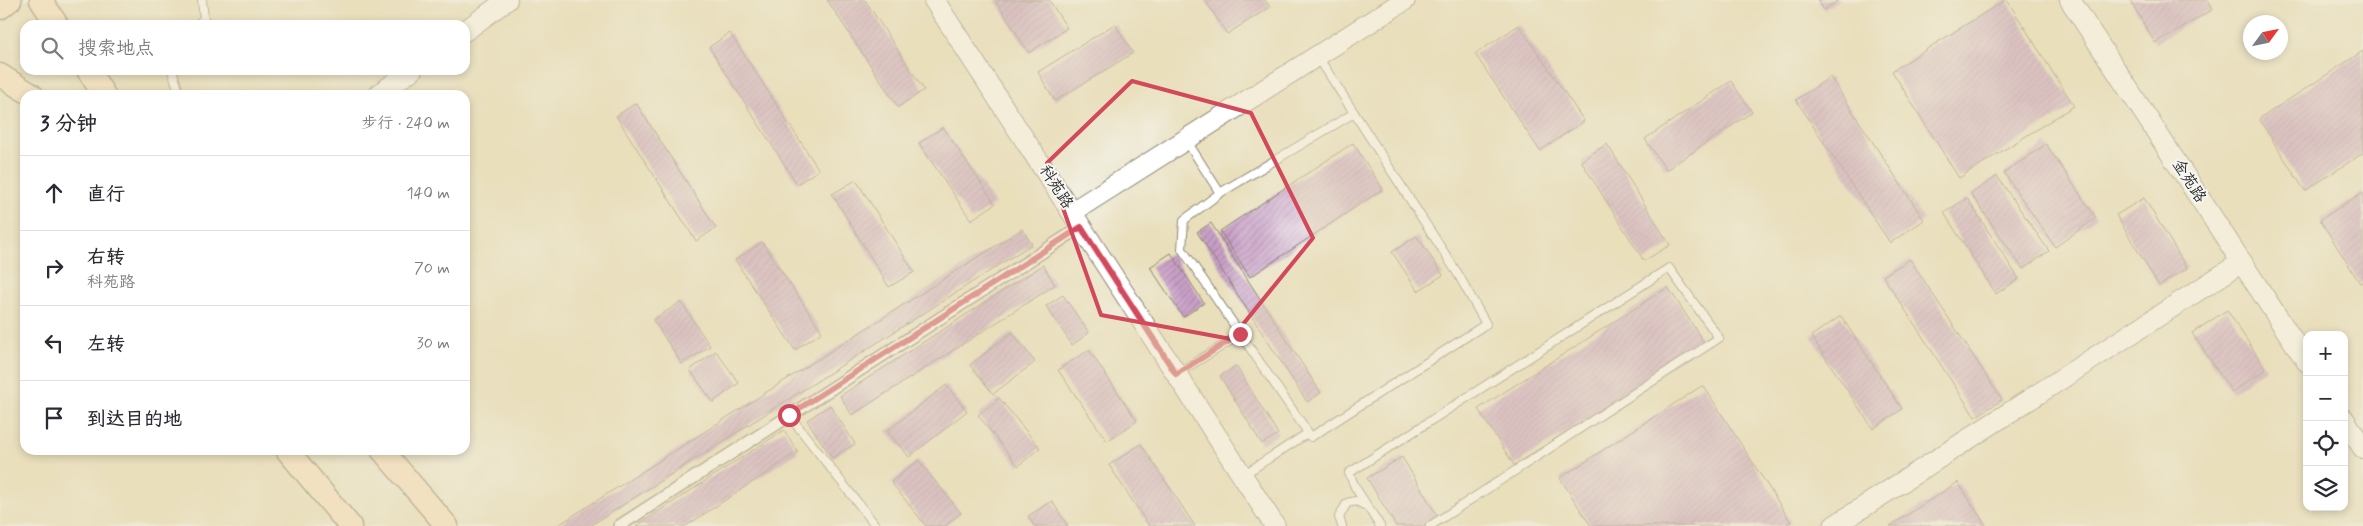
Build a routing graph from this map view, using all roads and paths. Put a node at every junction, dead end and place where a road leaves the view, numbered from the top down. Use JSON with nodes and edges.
{"nodes":[{"id":1,"x":10,"y":0,"type":"edge"},
{"id":2,"x":41,"y":0,"type":"edge"},
{"id":3,"x":202,"y":0,"type":"edge"},
{"id":4,"x":507,"y":0,"type":"edge"},
{"id":5,"x":934,"y":0,"type":"edge"},
{"id":6,"x":1405,"y":0,"type":"edge"},
{"id":7,"x":2070,"y":0,"type":"edge"},
{"id":8,"x":0,"y":8,"type":"edge"},
{"id":9,"x":55,"y":20,"type":"edge"},
{"id":10,"x":203,"y":20,"type":"edge"},
{"id":11,"x":470,"y":27,"type":"edge"},
{"id":12,"x":1318,"y":56,"type":"junction"},
{"id":13,"x":0,"y":75,"type":"edge"},
{"id":14,"x":91,"y":75,"type":"edge"},
{"id":15,"x":174,"y":75,"type":"edge"},
{"id":16,"x":405,"y":75,"type":"edge"},
{"id":17,"x":24,"y":90,"type":"edge"},
{"id":18,"x":101,"y":90,"type":"edge"},
{"id":19,"x":178,"y":90,"type":"edge"},
{"id":20,"x":385,"y":90,"type":"edge"},
{"id":21,"x":1354,"y":113,"type":"junction"},
{"id":22,"x":1186,"y":140,"type":"junction"},
{"id":23,"x":1220,"y":192,"type":"junction"},
{"id":24,"x":1076,"y":220,"type":"junction"},
{"id":25,"x":2242,"y":262,"type":"junction"},
{"id":26,"x":1240,"y":334,"type":"junction"},
{"id":27,"x":2303,"y":356,"type":"edge"},
{"id":28,"x":1176,"y":374,"type":"junction"},
{"id":29,"x":789,"y":415,"type":"junction"},
{"id":30,"x":2345,"y":421,"type":"edge"},
{"id":31,"x":1308,"y":433,"type":"junction"},
{"id":32,"x":2363,"y":448,"type":"edge"},
{"id":33,"x":291,"y":455,"type":"edge"},
{"id":34,"x":386,"y":455,"type":"edge"},
{"id":35,"x":1242,"y":476,"type":"junction"},
{"id":36,"x":1368,"y":507,"type":"junction"},
{"id":37,"x":350,"y":526,"type":"edge"},
{"id":38,"x":447,"y":526,"type":"edge"},
{"id":39,"x":618,"y":526,"type":"edge"},
{"id":40,"x":876,"y":526,"type":"edge"},
{"id":41,"x":1275,"y":526,"type":"edge"},
{"id":42,"x":1342,"y":526,"type":"edge"},
{"id":43,"x":1375,"y":526,"type":"edge"},
{"id":44,"x":1380,"y":526,"type":"edge"},
{"id":45,"x":1430,"y":526,"type":"edge"},
{"id":46,"x":1834,"y":526,"type":"edge"}],
"edges":[{"from":1,"to":8,"type":"main road"},
{"from":2,"to":9,"type":"main road"},
{"from":3,"to":10,"type":"lane"},
{"from":4,"to":11,"type":"street"},
{"from":5,"to":24,"type":"street","name":"科苑路"},
{"from":6,"to":12,"type":"street"},
{"from":7,"to":25,"type":"street","name":"金苑路"},
{"from":12,"to":21,"type":"lane"},
{"from":12,"to":22,"type":"street"},
{"from":13,"to":17,"type":"main road"},
{"from":14,"to":18,"type":"main road"},
{"from":15,"to":19,"type":"lane"},
{"from":16,"to":20,"type":"street"},
{"from":21,"to":23,"type":"lane"},
{"from":21,"to":31,"type":"lane"},
{"from":22,"to":23,"type":"lane"},
{"from":22,"to":24,"type":"street"},
{"from":23,"to":26,"type":"lane"},
{"from":24,"to":28,"type":"street","name":"科苑路"},
{"from":24,"to":29,"type":"street"},
{"from":25,"to":27,"type":"street","name":"金苑路"},
{"from":25,"to":46,"type":"street"},
{"from":26,"to":28,"type":"lane"},
{"from":26,"to":31,"type":"lane"},
{"from":28,"to":35,"type":"street","name":"科苑路"},
{"from":29,"to":39,"type":"street"},
{"from":29,"to":40,"type":"lane"},
{"from":30,"to":32,"type":"street"},
{"from":31,"to":35,"type":"lane"},
{"from":33,"to":37,"type":"main road"},
{"from":34,"to":38,"type":"main road"},
{"from":35,"to":41,"type":"street","name":"科苑路"},
{"from":36,"to":42,"type":"lane"},
{"from":36,"to":43,"type":"lane"},
{"from":36,"to":44,"type":"lane"},
{"from":36,"to":45,"type":"lane"}]}
